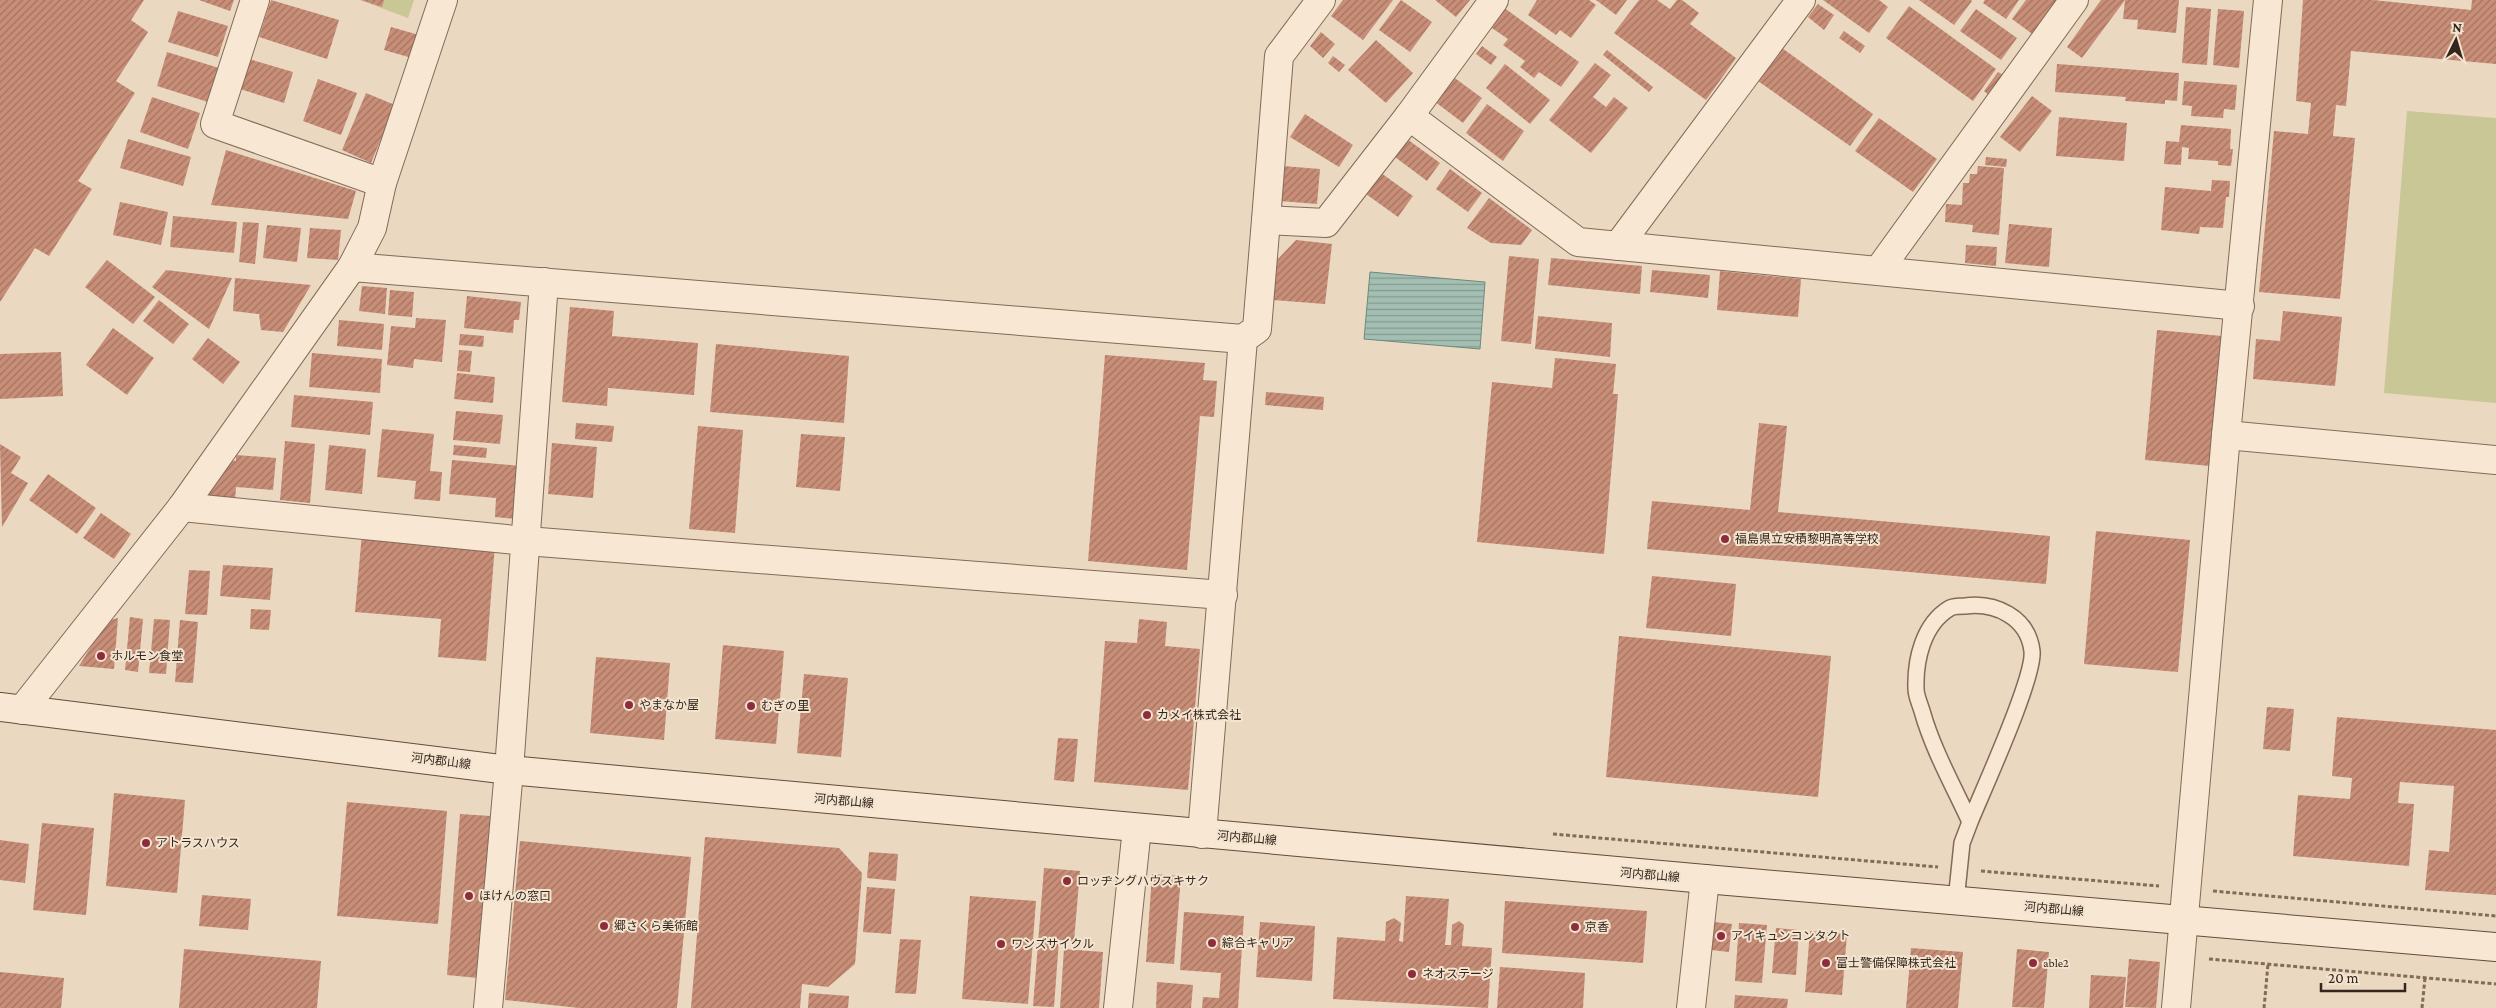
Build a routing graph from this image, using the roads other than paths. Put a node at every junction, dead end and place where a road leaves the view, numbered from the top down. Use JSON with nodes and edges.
{"nodes":[{"id":1,"x":255,"y":0,"type":"edge"},
{"id":2,"x":443,"y":0,"type":"edge"},
{"id":3,"x":1321,"y":0,"type":"edge"},
{"id":4,"x":1494,"y":0,"type":"edge"},
{"id":5,"x":1802,"y":0,"type":"edge"},
{"id":6,"x":2074,"y":0,"type":"edge"},
{"id":7,"x":2268,"y":0,"type":"edge"},
{"id":8,"x":1410,"y":116,"type":"junction"},
{"id":9,"x":382,"y":184,"type":"junction"},
{"id":10,"x":1266,"y":220,"type":"junction"},
{"id":11,"x":1618,"y":246,"type":"junction"},
{"id":12,"x":352,"y":267,"type":"junction"},
{"id":13,"x":1878,"y":271,"type":"junction"},
{"id":14,"x":544,"y":282,"type":"junction"},
{"id":15,"x":2240,"y":306,"type":"junction"},
{"id":16,"x":1243,"y":338,"type":"junction"},
{"id":17,"x":2226,"y":435,"type":"junction"},
{"id":18,"x":2496,"y":460,"type":"edge"},
{"id":19,"x":182,"y":508,"type":"junction"},
{"id":20,"x":526,"y":541,"type":"junction"},
{"id":21,"x":1223,"y":595,"type":"junction"},
{"id":22,"x":11,"y":709,"type":"edge"},
{"id":23,"x":509,"y":770,"type":"junction"},
{"id":24,"x":1970,"y":822,"type":"junction"},
{"id":25,"x":1137,"y":828,"type":"junction"},
{"id":26,"x":1202,"y":834,"type":"junction"},
{"id":27,"x":1704,"y":880,"type":"junction"},
{"id":28,"x":1956,"y":901,"type":"junction"},
{"id":29,"x":2184,"y":920,"type":"junction"},
{"id":30,"x":2496,"y":946,"type":"edge"},
{"id":31,"x":488,"y":1008,"type":"edge"},
{"id":32,"x":1118,"y":1008,"type":"edge"},
{"id":33,"x":1691,"y":1008,"type":"edge"},
{"id":34,"x":2176,"y":1008,"type":"edge"}],
"edges":[{"from":1,"to":9,"type":"street"},
{"from":2,"to":9,"type":"street"},
{"from":3,"to":10,"type":"street"},
{"from":4,"to":8,"type":"street"},
{"from":5,"to":11,"type":"street"},
{"from":6,"to":13,"type":"street"},
{"from":7,"to":15,"type":"street"},
{"from":8,"to":10,"type":"street"},
{"from":8,"to":11,"type":"street"},
{"from":9,"to":12,"type":"street"},
{"from":10,"to":16,"type":"street"},
{"from":11,"to":13,"type":"street"},
{"from":12,"to":14,"type":"street"},
{"from":12,"to":19,"type":"street"},
{"from":13,"to":15,"type":"street"},
{"from":14,"to":16,"type":"street"},
{"from":14,"to":20,"type":"street"},
{"from":15,"to":17,"type":"street"},
{"from":16,"to":21,"type":"street"},
{"from":17,"to":18,"type":"street"},
{"from":17,"to":29,"type":"street"},
{"from":19,"to":20,"type":"street"},
{"from":19,"to":22,"type":"street"},
{"from":20,"to":21,"type":"street"},
{"from":20,"to":23,"type":"street"},
{"from":21,"to":26,"type":"street"},
{"from":22,"to":23,"type":"street","name":"河内郡山線"},
{"from":23,"to":25,"type":"street","name":"河内郡山線"},
{"from":23,"to":31,"type":"street"},
{"from":24,"to":24,"type":"lane"},
{"from":24,"to":28,"type":"lane"},
{"from":25,"to":26,"type":"street","name":"河内郡山線"},
{"from":25,"to":32,"type":"street"},
{"from":26,"to":27,"type":"street","name":"河内郡山線"},
{"from":27,"to":28,"type":"street","name":"河内郡山線"},
{"from":27,"to":33,"type":"street"},
{"from":28,"to":29,"type":"street","name":"河内郡山線"},
{"from":29,"to":30,"type":"street","name":"河内郡山線"},
{"from":29,"to":34,"type":"street"}]}
